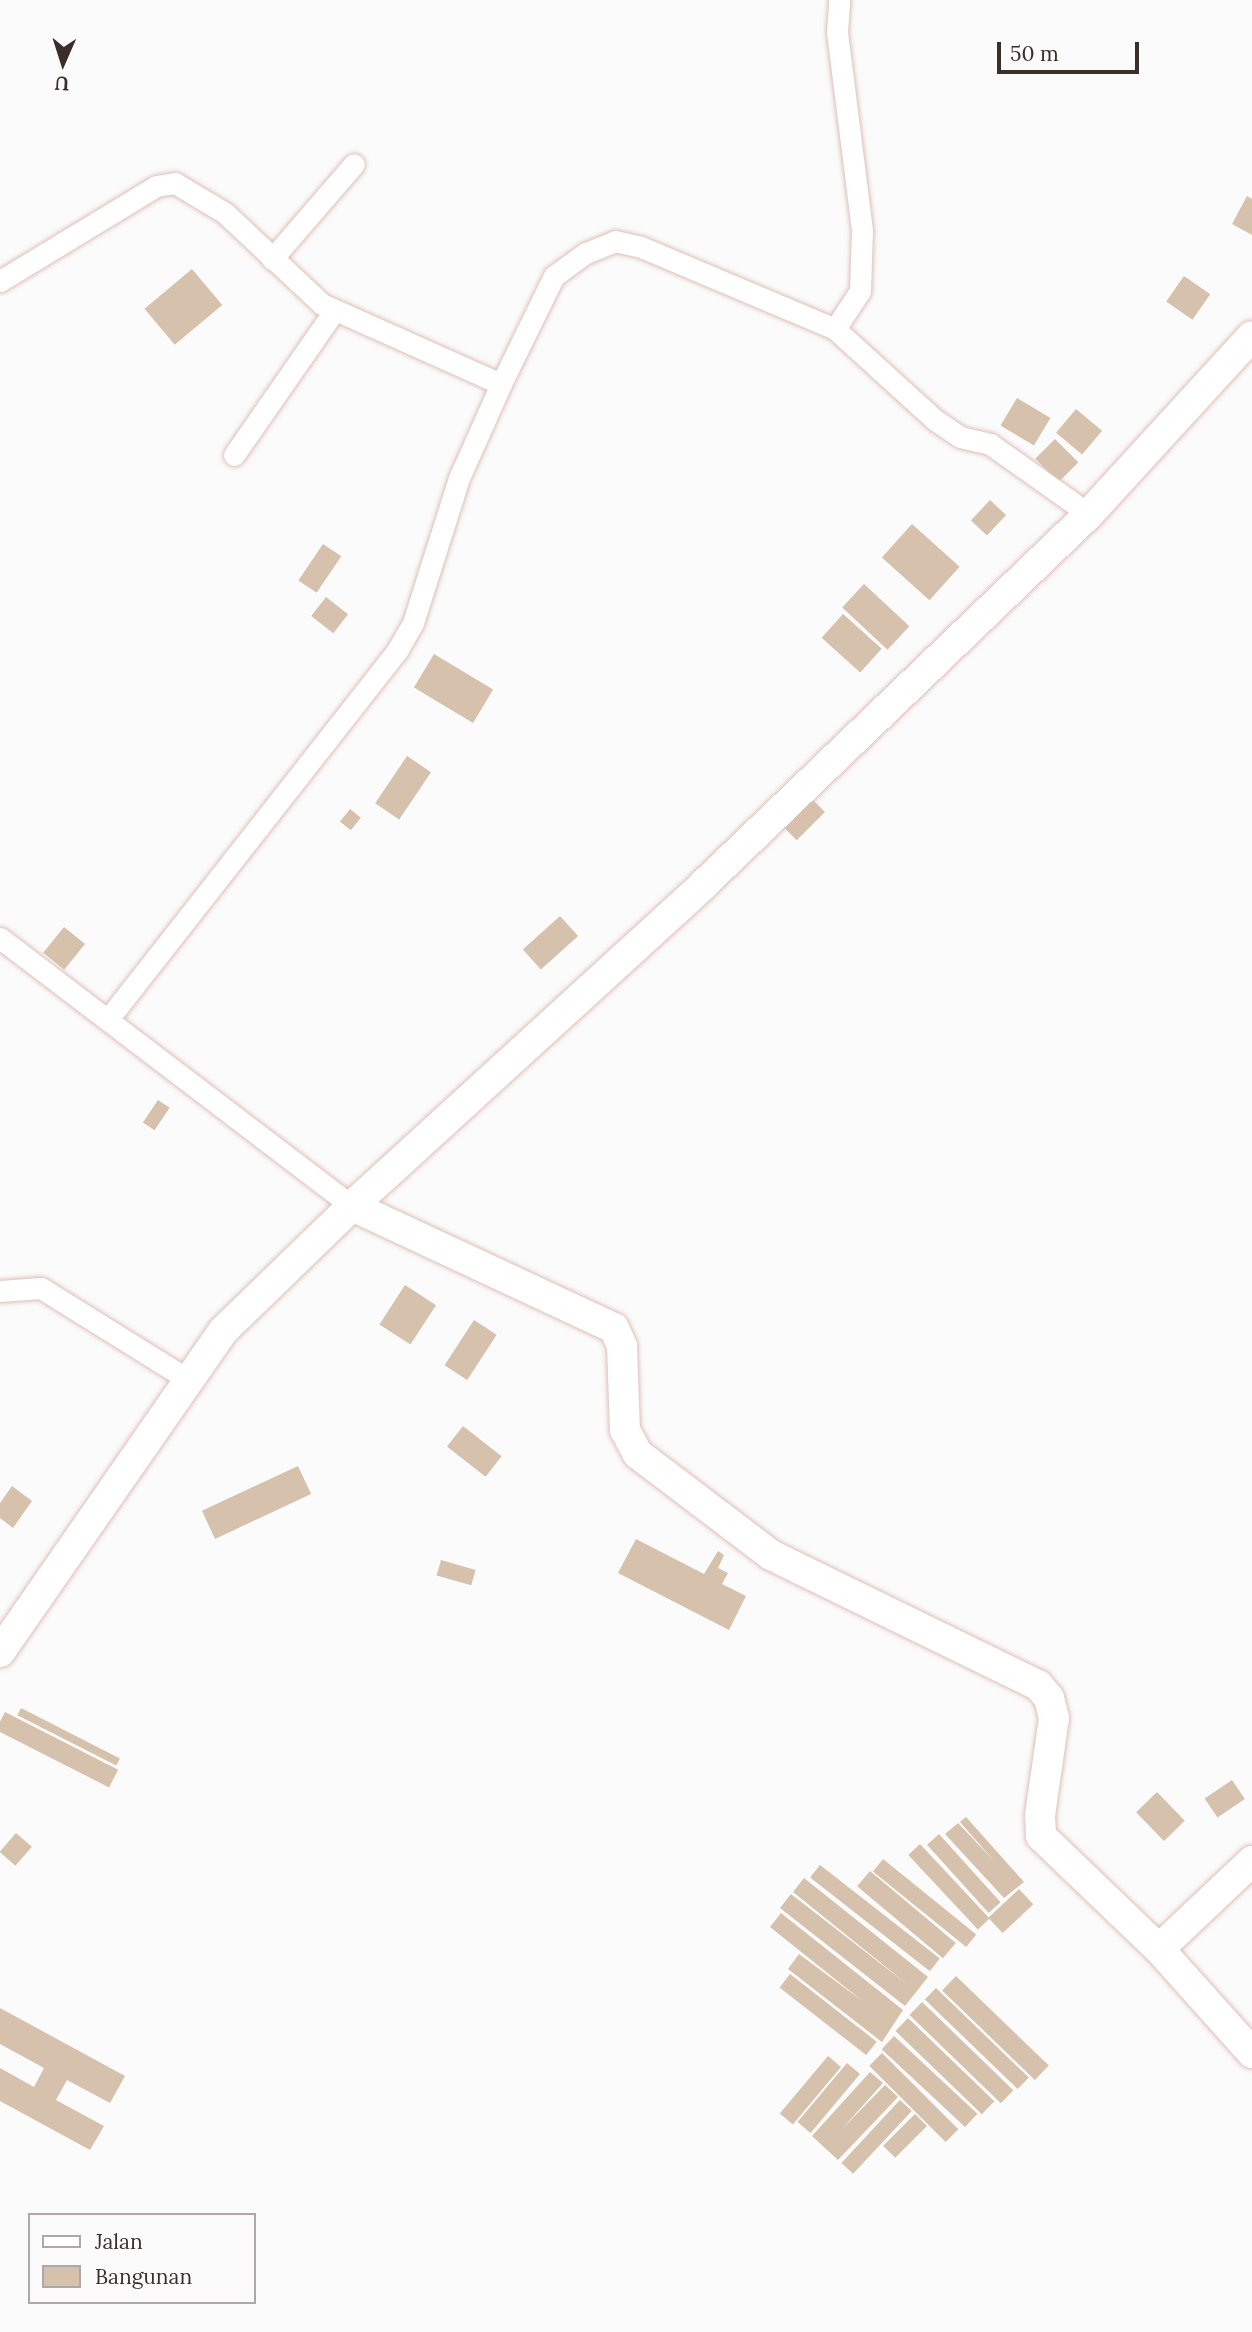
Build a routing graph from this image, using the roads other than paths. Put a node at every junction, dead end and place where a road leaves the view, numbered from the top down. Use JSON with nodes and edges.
{"nodes":[{"id":1,"x":839,"y":0,"type":"edge"},
{"id":2,"x":354,"y":164,"type":"dead end"},
{"id":3,"x":272,"y":259,"type":"junction"},
{"id":4,"x":0,"y":282,"type":"edge"},
{"id":5,"x":334,"y":311,"type":"junction"},
{"id":6,"x":835,"y":329,"type":"junction"},
{"id":7,"x":1252,"y":336,"type":"edge"},
{"id":8,"x":501,"y":384,"type":"junction"},
{"id":9,"x":234,"y":454,"type":"dead end"},
{"id":10,"x":1090,"y":514,"type":"junction"},
{"id":11,"x":0,"y":938,"type":"edge"},
{"id":12,"x":109,"y":1018,"type":"junction"},
{"id":13,"x":352,"y":1206,"type":"junction"},
{"id":14,"x":0,"y":1291,"type":"edge"},
{"id":15,"x":187,"y":1379,"type":"junction"},
{"id":16,"x":0,"y":1653,"type":"edge"},
{"id":17,"x":1252,"y":1861,"type":"edge"},
{"id":18,"x":1159,"y":1950,"type":"junction"},
{"id":19,"x":1252,"y":2053,"type":"edge"}],
"edges":[{"from":1,"to":6,"type":"street"},
{"from":2,"to":3,"type":"street"},
{"from":3,"to":4,"type":"street"},
{"from":3,"to":5,"type":"street"},
{"from":5,"to":8,"type":"street"},
{"from":5,"to":9,"type":"street"},
{"from":6,"to":8,"type":"street"},
{"from":6,"to":10,"type":"street"},
{"from":7,"to":10,"type":"street"},
{"from":8,"to":12,"type":"street"},
{"from":10,"to":13,"type":"street"},
{"from":11,"to":12,"type":"street"},
{"from":12,"to":13,"type":"street"},
{"from":13,"to":15,"type":"street"},
{"from":13,"to":18,"type":"street"},
{"from":14,"to":15,"type":"street"},
{"from":15,"to":16,"type":"street"},
{"from":17,"to":18,"type":"street"},
{"from":18,"to":19,"type":"street"}]}
